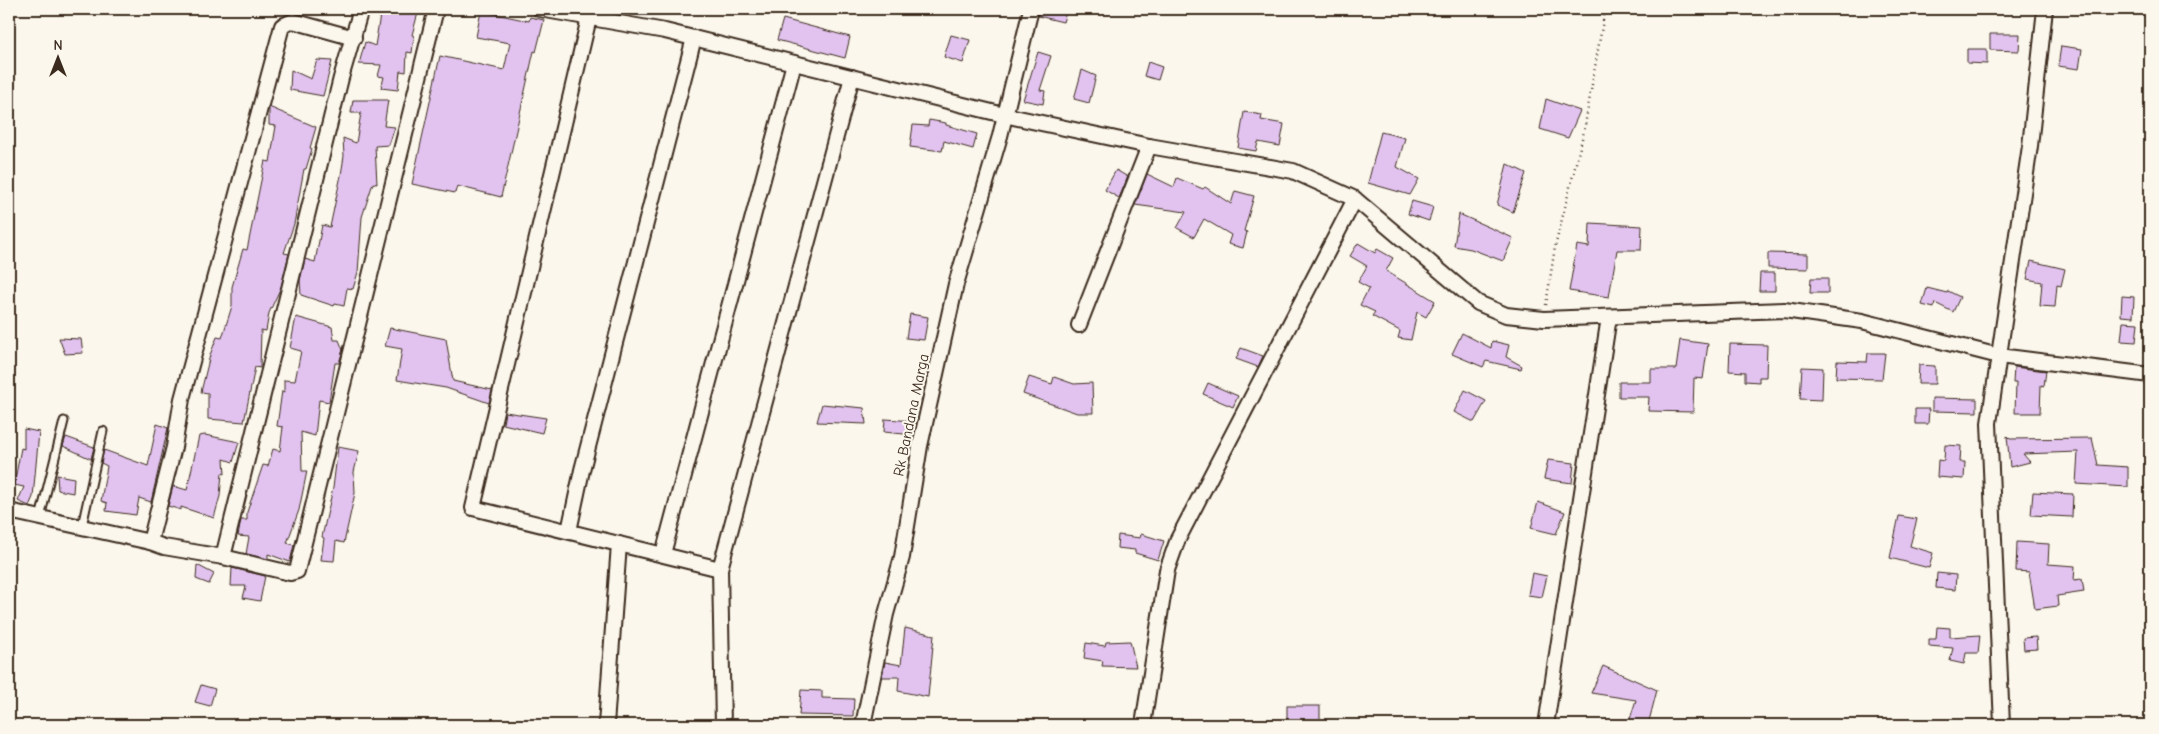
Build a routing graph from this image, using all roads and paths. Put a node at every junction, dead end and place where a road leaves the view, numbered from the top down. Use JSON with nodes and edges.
{"nodes":[{"id":1,"x":361,"y":9,"type":"edge"},
{"id":2,"x":436,"y":9,"type":"edge"},
{"id":3,"x":540,"y":9,"type":"edge"},
{"id":4,"x":1031,"y":9,"type":"edge"},
{"id":5,"x":1605,"y":9,"type":"edge"},
{"id":6,"x":2045,"y":9,"type":"edge"},
{"id":7,"x":589,"y":18,"type":"junction"},
{"id":8,"x":354,"y":38,"type":"junction"},
{"id":9,"x":694,"y":38,"type":"junction"},
{"id":10,"x":794,"y":63,"type":"junction"},
{"id":11,"x":852,"y":77,"type":"junction"},
{"id":12,"x":1004,"y":115,"type":"junction"},
{"id":13,"x":1149,"y":146,"type":"junction"},
{"id":14,"x":1355,"y":199,"type":"junction"},
{"id":15,"x":1609,"y":317,"type":"junction"},
{"id":16,"x":1544,"y":319,"type":"junction"},
{"id":17,"x":1079,"y":325,"type":"dead end"},
{"id":18,"x":1999,"y":356,"type":"junction"},
{"id":19,"x":2150,"y":375,"type":"edge"},
{"id":20,"x":64,"y":421,"type":"dead end"},
{"id":21,"x":102,"y":431,"type":"dead end"},
{"id":22,"x":9,"y":511,"type":"edge"},
{"id":23,"x":40,"y":518,"type":"junction"},
{"id":24,"x":82,"y":526,"type":"junction"},
{"id":25,"x":569,"y":532,"type":"junction"},
{"id":26,"x":150,"y":542,"type":"junction"},
{"id":27,"x":618,"y":544,"type":"junction"},
{"id":28,"x":663,"y":554,"type":"junction"},
{"id":29,"x":224,"y":557,"type":"junction"},
{"id":30,"x":720,"y":569,"type":"junction"},
{"id":31,"x":606,"y":725,"type":"edge"},
{"id":32,"x":723,"y":725,"type":"edge"},
{"id":33,"x":863,"y":725,"type":"edge"},
{"id":34,"x":1143,"y":725,"type":"edge"},
{"id":35,"x":1546,"y":725,"type":"edge"},
{"id":36,"x":2002,"y":725,"type":"edge"}],
"edges":[{"from":1,"to":8,"type":"street"},
{"from":2,"to":29,"type":"street"},
{"from":3,"to":7,"type":"street"},
{"from":4,"to":12,"type":"street","name":"Rk Bandana Marga"},
{"from":5,"to":16,"type":"path"},
{"from":6,"to":18,"type":"street"},
{"from":7,"to":9,"type":"street"},
{"from":7,"to":25,"type":"street"},
{"from":8,"to":26,"type":"street"},
{"from":8,"to":29,"type":"street"},
{"from":9,"to":10,"type":"street"},
{"from":9,"to":25,"type":"street"},
{"from":10,"to":11,"type":"street"},
{"from":10,"to":28,"type":"street"},
{"from":11,"to":12,"type":"street"},
{"from":11,"to":30,"type":"street"},
{"from":12,"to":13,"type":"street"},
{"from":12,"to":33,"type":"street","name":"Rk Bandana Marga"},
{"from":13,"to":14,"type":"street"},
{"from":13,"to":17,"type":"street"},
{"from":14,"to":16,"type":"street"},
{"from":14,"to":34,"type":"street"},
{"from":15,"to":16,"type":"street"},
{"from":15,"to":18,"type":"street"},
{"from":15,"to":35,"type":"street"},
{"from":18,"to":19,"type":"street"},
{"from":18,"to":36,"type":"street"},
{"from":20,"to":23,"type":"lane"},
{"from":21,"to":24,"type":"lane"},
{"from":22,"to":23,"type":"street"},
{"from":23,"to":24,"type":"street"},
{"from":24,"to":26,"type":"street"},
{"from":25,"to":27,"type":"street"},
{"from":26,"to":29,"type":"street"},
{"from":27,"to":28,"type":"street"},
{"from":27,"to":31,"type":"street"},
{"from":28,"to":30,"type":"street"},
{"from":30,"to":32,"type":"street"}]}
